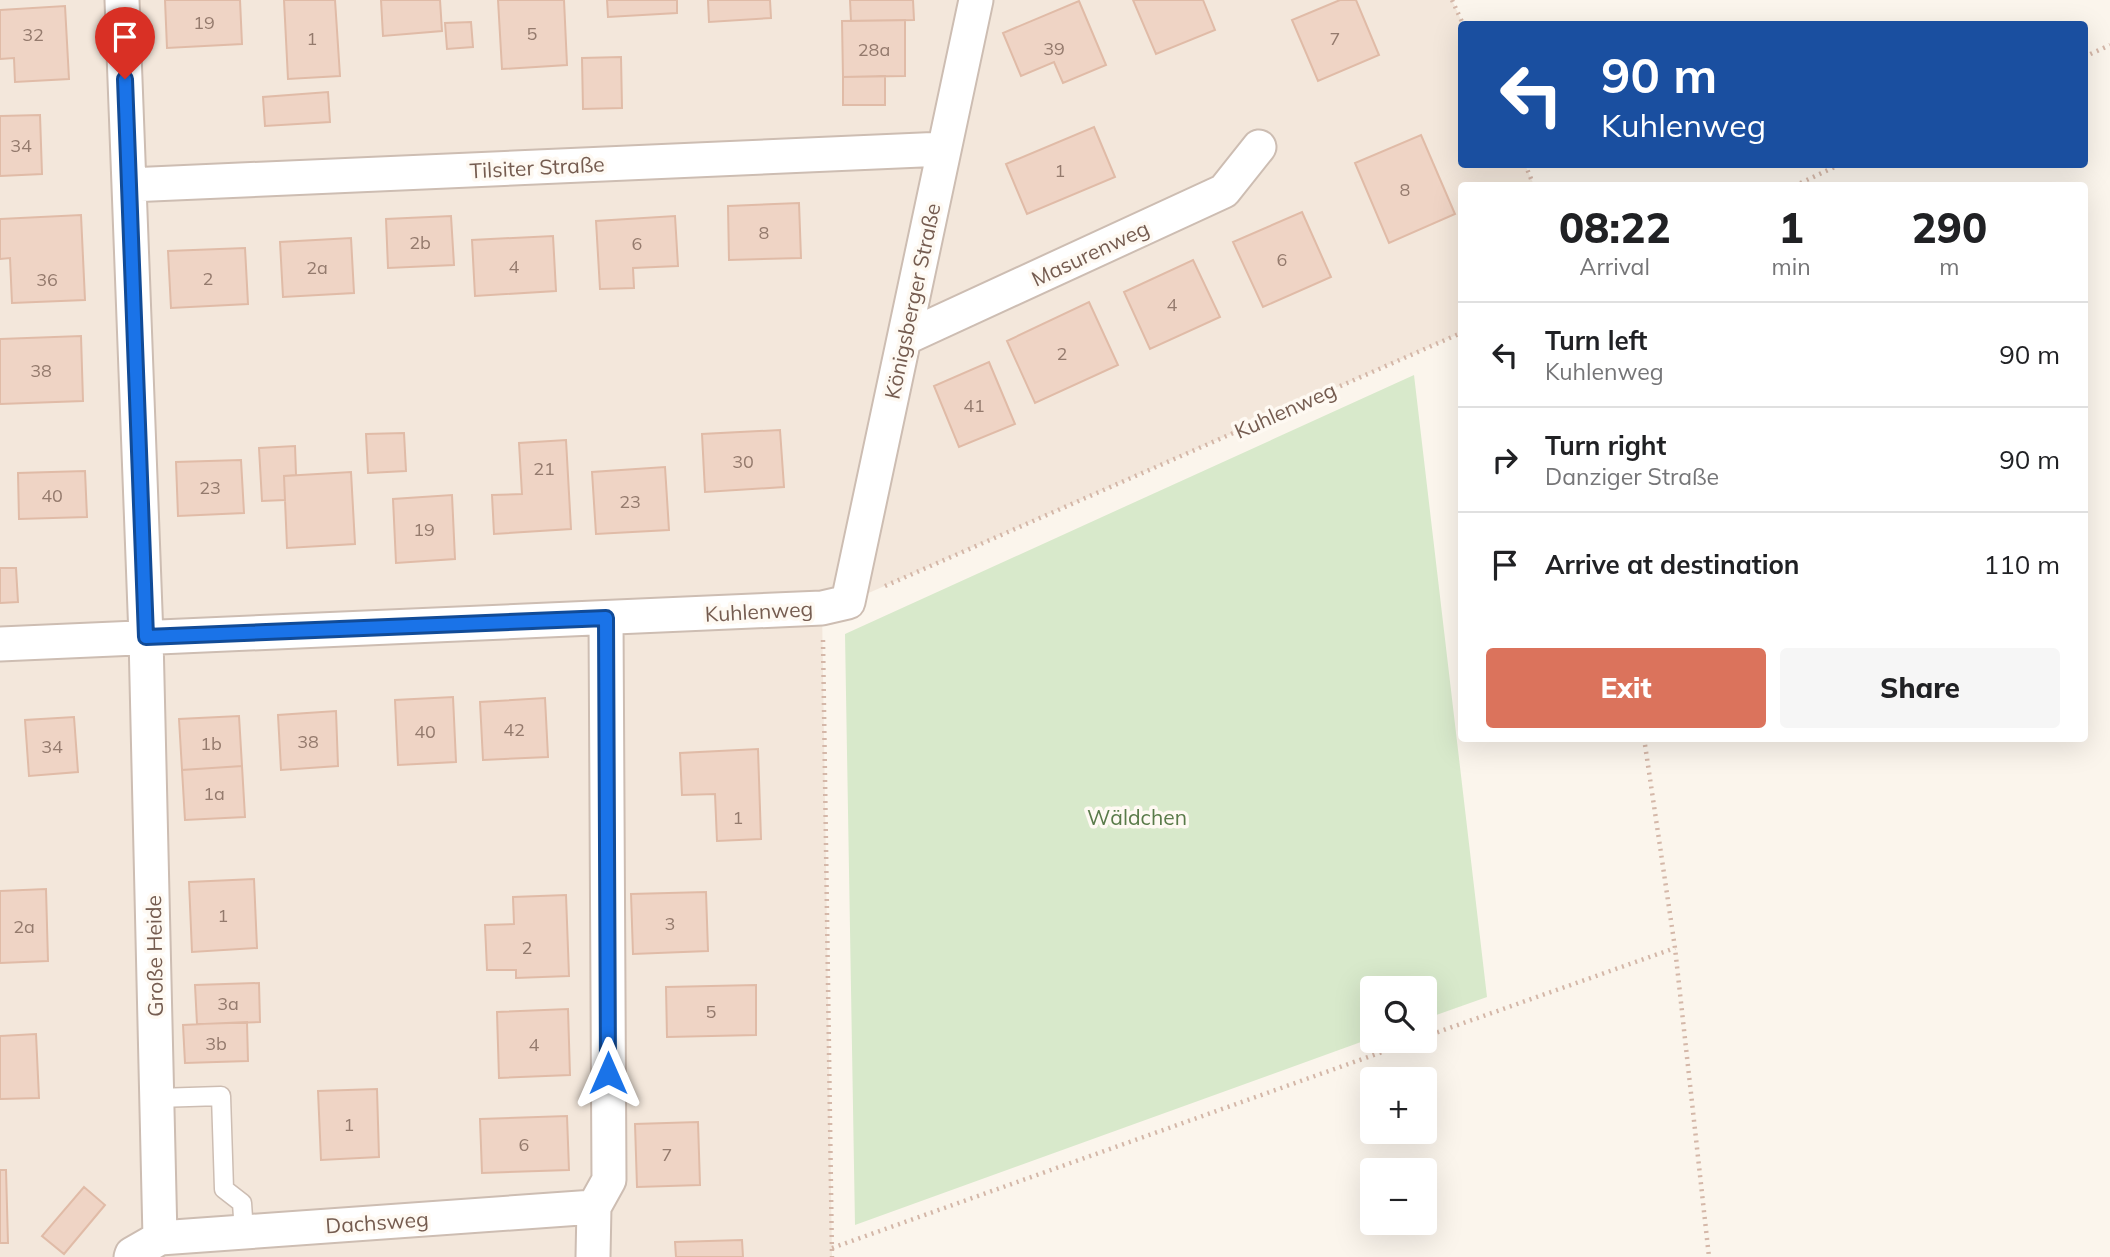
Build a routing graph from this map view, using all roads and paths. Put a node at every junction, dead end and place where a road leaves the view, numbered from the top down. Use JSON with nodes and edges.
{"nodes":[{"id":1,"x":122,"y":0,"type":"edge"},
{"id":2,"x":976,"y":0,"type":"edge"},
{"id":3,"x":1452,"y":0,"type":"edge"},
{"id":4,"x":1462,"y":21,"type":"edge"},
{"id":5,"x":2110,"y":45,"type":"edge"},
{"id":6,"x":2088,"y":55,"type":"edge"},
{"id":7,"x":1259,"y":147,"type":"dead end"},
{"id":8,"x":944,"y":149,"type":"junction"},
{"id":9,"x":1832,"y":168,"type":"edge"},
{"id":10,"x":1803,"y":182,"type":"edge"},
{"id":11,"x":129,"y":185,"type":"junction"},
{"id":12,"x":1458,"y":333,"type":"edge"},
{"id":13,"x":905,"y":338,"type":"junction"},
{"id":14,"x":835,"y":605,"type":"junction"},
{"id":15,"x":606,"y":618,"type":"junction"},
{"id":16,"x":146,"y":637,"type":"junction"},
{"id":17,"x":0,"y":644,"type":"edge"},
{"id":18,"x":1645,"y":742,"type":"edge"},
{"id":19,"x":1675,"y":948,"type":"junction"},
{"id":20,"x":1437,"y":1032,"type":"edge"},
{"id":21,"x":1379,"y":1053,"type":"edge"},
{"id":22,"x":157,"y":1098,"type":"junction"},
{"id":23,"x":594,"y":1207,"type":"junction"},
{"id":24,"x":244,"y":1232,"type":"junction"},
{"id":25,"x":160,"y":1238,"type":"junction"},
{"id":26,"x":832,"y":1248,"type":"junction"},
{"id":27,"x":131,"y":1257,"type":"edge"},
{"id":28,"x":593,"y":1257,"type":"edge"},
{"id":29,"x":832,"y":1257,"type":"edge"},
{"id":30,"x":1709,"y":1257,"type":"edge"}],
"edges":[{"from":1,"to":11,"type":"street","name":"Große Heide"},
{"from":2,"to":8,"type":"street","name":"Königsberger Straße"},
{"from":3,"to":4,"type":"path"},
{"from":5,"to":6,"type":"path"},
{"from":7,"to":13,"type":"street","name":"Masurenweg"},
{"from":8,"to":11,"type":"street","name":"Tilsiter Straße"},
{"from":8,"to":13,"type":"street","name":"Königsberger Straße"},
{"from":9,"to":10,"type":"path"},
{"from":11,"to":16,"type":"street","name":"Große Heide"},
{"from":12,"to":14,"type":"path","name":"Kuhlenweg"},
{"from":13,"to":14,"type":"street","name":"Königsberger Straße"},
{"from":14,"to":15,"type":"street","name":"Kuhlenweg"},
{"from":14,"to":26,"type":"path"},
{"from":15,"to":16,"type":"street","name":"Kuhlenweg"},
{"from":15,"to":23,"type":"street"},
{"from":16,"to":17,"type":"street","name":"Kuhlenweg"},
{"from":16,"to":22,"type":"street","name":"Große Heide"},
{"from":18,"to":19,"type":"path"},
{"from":19,"to":20,"type":"path"},
{"from":19,"to":30,"type":"path"},
{"from":21,"to":26,"type":"path"},
{"from":22,"to":24,"type":"lane"},
{"from":22,"to":25,"type":"street","name":"Große Heide"},
{"from":23,"to":24,"type":"street","name":"Dachsweg"},
{"from":23,"to":28,"type":"street"},
{"from":24,"to":25,"type":"street","name":"Dachsweg"},
{"from":25,"to":27,"type":"street"},
{"from":26,"to":29,"type":"path"}]}
